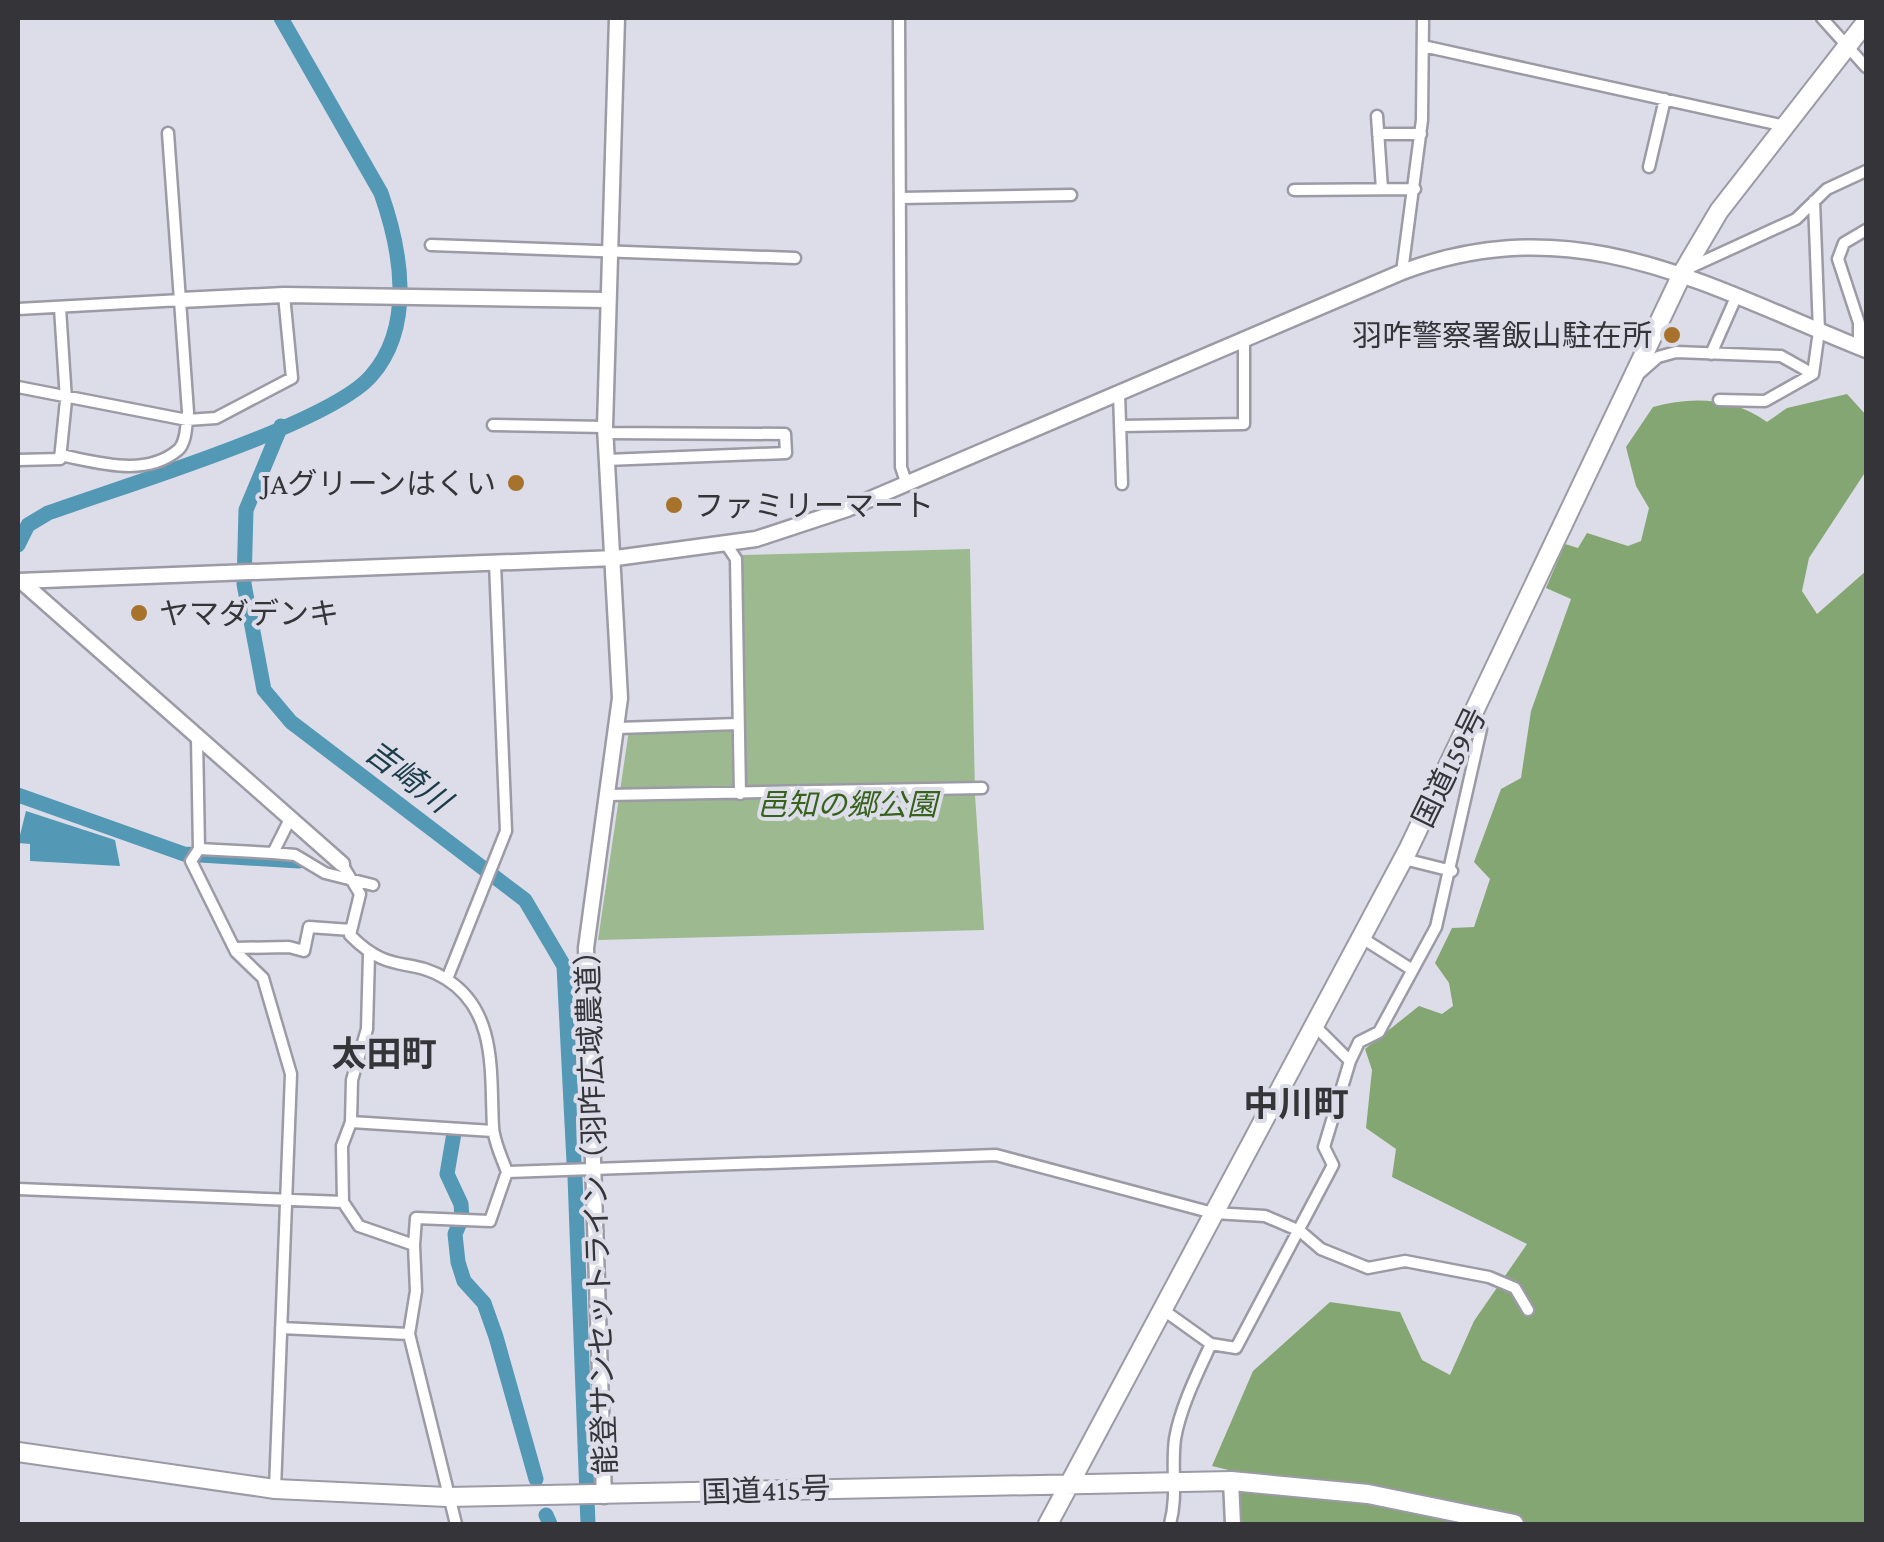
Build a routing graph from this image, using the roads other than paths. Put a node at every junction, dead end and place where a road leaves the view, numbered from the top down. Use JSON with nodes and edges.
{"nodes":[{"id":1,"x":617,"y":18,"type":"edge"},
{"id":2,"x":899,"y":18,"type":"edge"},
{"id":3,"x":1423,"y":18,"type":"edge"},
{"id":4,"x":1822,"y":18,"type":"edge"},
{"id":5,"x":1866,"y":22,"type":"edge"},
{"id":6,"x":1423,"y":46,"type":"junction"},
{"id":7,"x":1848,"y":46,"type":"junction"},
{"id":8,"x":1866,"y":67,"type":"edge"},
{"id":9,"x":1665,"y":100,"type":"junction"},
{"id":10,"x":1377,"y":116,"type":"dead end"},
{"id":11,"x":1785,"y":126,"type":"junction"},
{"id":12,"x":168,"y":134,"type":"dead end"},
{"id":13,"x":1378,"y":134,"type":"junction"},
{"id":14,"x":1421,"y":134,"type":"junction"},
{"id":15,"x":1649,"y":167,"type":"dead end"},
{"id":16,"x":1866,"y":171,"type":"edge"},
{"id":17,"x":1382,"y":189,"type":"junction"},
{"id":18,"x":1414,"y":189,"type":"junction"},
{"id":19,"x":1294,"y":190,"type":"dead end"},
{"id":20,"x":1071,"y":195,"type":"dead end"},
{"id":21,"x":900,"y":198,"type":"junction"},
{"id":22,"x":1814,"y":201,"type":"junction"},
{"id":23,"x":1866,"y":230,"type":"edge"},
{"id":24,"x":431,"y":246,"type":"dead end"},
{"id":25,"x":608,"y":252,"type":"junction"},
{"id":26,"x":794,"y":258,"type":"dead end"},
{"id":27,"x":1402,"y":272,"type":"junction"},
{"id":28,"x":1683,"y":272,"type":"junction"},
{"id":29,"x":284,"y":295,"type":"junction"},
{"id":30,"x":1736,"y":295,"type":"junction"},
{"id":31,"x":182,"y":300,"type":"junction"},
{"id":32,"x":606,"y":300,"type":"junction"},
{"id":33,"x":60,"y":308,"type":"junction"},
{"id":34,"x":18,"y":309,"type":"edge"},
{"id":35,"x":1819,"y":331,"type":"junction"},
{"id":36,"x":1244,"y":340,"type":"junction"},
{"id":37,"x":1863,"y":349,"type":"edge"},
{"id":38,"x":1712,"y":354,"type":"junction"},
{"id":39,"x":1813,"y":374,"type":"junction"},
{"id":40,"x":1632,"y":379,"type":"junction"},
{"id":41,"x":18,"y":388,"type":"edge"},
{"id":42,"x":1119,"y":393,"type":"junction"},
{"id":43,"x":66,"y":400,"type":"junction"},
{"id":44,"x":1719,"y":400,"type":"dead end"},
{"id":45,"x":187,"y":420,"type":"junction"},
{"id":46,"x":493,"y":426,"type":"dead end"},
{"id":47,"x":1120,"y":426,"type":"junction"},
{"id":48,"x":606,"y":430,"type":"junction"},
{"id":49,"x":60,"y":455,"type":"junction"},
{"id":50,"x":18,"y":460,"type":"edge"},
{"id":51,"x":606,"y":460,"type":"junction"},
{"id":52,"x":906,"y":482,"type":"junction"},
{"id":53,"x":1122,"y":484,"type":"dead end"},
{"id":54,"x":726,"y":544,"type":"junction"},
{"id":55,"x":616,"y":558,"type":"junction"},
{"id":56,"x":496,"y":564,"type":"junction"},
{"id":57,"x":19,"y":581,"type":"edge"},
{"id":58,"x":1472,"y":721,"type":"junction"},
{"id":59,"x":738,"y":724,"type":"junction"},
{"id":60,"x":618,"y":728,"type":"junction"},
{"id":61,"x":197,"y":738,"type":"junction"},
{"id":62,"x":982,"y":788,"type":"dead end"},
{"id":63,"x":740,"y":794,"type":"junction"},
{"id":64,"x":608,"y":796,"type":"junction"},
{"id":65,"x":290,"y":819,"type":"junction"},
{"id":66,"x":196,"y":853,"type":"junction"},
{"id":67,"x":272,"y":853,"type":"junction"},
{"id":68,"x":1404,"y":859,"type":"junction"},
{"id":69,"x":342,"y":864,"type":"joint"},
{"id":70,"x":1452,"y":871,"type":"junction"},
{"id":71,"x":353,"y":880,"type":"junction"},
{"id":72,"x":374,"y":885,"type":"dead end"},
{"id":73,"x":351,"y":930,"type":"junction"},
{"id":74,"x":1362,"y":938,"type":"junction"},
{"id":75,"x":234,"y":948,"type":"junction"},
{"id":76,"x":369,"y":954,"type":"junction"},
{"id":77,"x":1411,"y":969,"type":"junction"},
{"id":78,"x":447,"y":980,"type":"junction"},
{"id":79,"x":1314,"y":1025,"type":"junction"},
{"id":80,"x":1350,"y":1060,"type":"junction"},
{"id":81,"x":351,"y":1122,"type":"junction"},
{"id":82,"x":493,"y":1131,"type":"junction"},
{"id":83,"x":594,"y":1169,"type":"junction"},
{"id":84,"x":507,"y":1172,"type":"junction"},
{"id":85,"x":18,"y":1188,"type":"edge"},
{"id":86,"x":286,"y":1200,"type":"junction"},
{"id":87,"x":343,"y":1202,"type":"junction"},
{"id":88,"x":1213,"y":1214,"type":"junction"},
{"id":89,"x":1300,"y":1231,"type":"junction"},
{"id":90,"x":414,"y":1246,"type":"junction"},
{"id":91,"x":1162,"y":1309,"type":"junction"},
{"id":92,"x":1528,"y":1310,"type":"dead end"},
{"id":93,"x":282,"y":1328,"type":"junction"},
{"id":94,"x":409,"y":1334,"type":"junction"},
{"id":95,"x":1211,"y":1344,"type":"junction"},
{"id":96,"x":18,"y":1452,"type":"edge"},
{"id":97,"x":1231,"y":1481,"type":"junction"},
{"id":98,"x":1071,"y":1483,"type":"junction"},
{"id":99,"x":1176,"y":1483,"type":"junction"},
{"id":100,"x":276,"y":1489,"type":"junction"},
{"id":101,"x":600,"y":1496,"type":"junction"},
{"id":102,"x":447,"y":1497,"type":"junction"},
{"id":103,"x":456,"y":1524,"type":"edge"},
{"id":104,"x":1048,"y":1524,"type":"edge"},
{"id":105,"x":1170,"y":1524,"type":"edge"},
{"id":106,"x":1233,"y":1524,"type":"edge"},
{"id":107,"x":1514,"y":1524,"type":"edge"}],
"edges":[{"from":1,"to":25,"type":"street","name":"能登サンセットライン（羽咋広域農道）"},
{"from":2,"to":21,"type":"street"},
{"from":3,"to":6,"type":"street"},
{"from":4,"to":7,"type":"street"},
{"from":5,"to":7,"type":"highway","name":"国道159号"},
{"from":6,"to":9,"type":"street"},
{"from":6,"to":14,"type":"street"},
{"from":7,"to":8,"type":"street"},
{"from":7,"to":11,"type":"highway","name":"国道159号"},
{"from":9,"to":11,"type":"street"},
{"from":9,"to":15,"type":"street"},
{"from":10,"to":13,"type":"street"},
{"from":11,"to":28,"type":"highway","name":"国道159号"},
{"from":12,"to":31,"type":"street"},
{"from":13,"to":14,"type":"street"},
{"from":13,"to":17,"type":"street"},
{"from":14,"to":18,"type":"street"},
{"from":16,"to":22,"type":"street"},
{"from":17,"to":18,"type":"street"},
{"from":17,"to":19,"type":"street"},
{"from":18,"to":27,"type":"street"},
{"from":20,"to":21,"type":"street"},
{"from":21,"to":52,"type":"street"},
{"from":22,"to":28,"type":"street"},
{"from":22,"to":35,"type":"street"},
{"from":23,"to":37,"type":"street"},
{"from":24,"to":25,"type":"street"},
{"from":25,"to":26,"type":"street"},
{"from":25,"to":32,"type":"street","name":"能登サンセットライン（羽咋広域農道）"},
{"from":27,"to":28,"type":"street"},
{"from":27,"to":36,"type":"street"},
{"from":28,"to":30,"type":"street"},
{"from":28,"to":40,"type":"highway","name":"国道159号"},
{"from":29,"to":31,"type":"street"},
{"from":29,"to":32,"type":"street"},
{"from":29,"to":45,"type":"street"},
{"from":30,"to":35,"type":"street"},
{"from":30,"to":38,"type":"street"},
{"from":31,"to":33,"type":"street"},
{"from":31,"to":45,"type":"street"},
{"from":32,"to":48,"type":"street","name":"能登サンセットライン（羽咋広域農道）"},
{"from":33,"to":34,"type":"street"},
{"from":33,"to":43,"type":"street"},
{"from":35,"to":37,"type":"street"},
{"from":35,"to":39,"type":"street"},
{"from":36,"to":42,"type":"street"},
{"from":36,"to":47,"type":"street"},
{"from":38,"to":39,"type":"street"},
{"from":38,"to":40,"type":"street"},
{"from":39,"to":44,"type":"street"},
{"from":40,"to":58,"type":"highway","name":"国道159号"},
{"from":41,"to":43,"type":"street"},
{"from":42,"to":47,"type":"street"},
{"from":42,"to":52,"type":"street"},
{"from":43,"to":45,"type":"street"},
{"from":43,"to":49,"type":"street"},
{"from":45,"to":49,"type":"street"},
{"from":46,"to":48,"type":"street"},
{"from":47,"to":53,"type":"street"},
{"from":48,"to":51,"type":"street","name":"能登サンセットライン（羽咋広域農道）"},
{"from":48,"to":51,"type":"street"},
{"from":49,"to":50,"type":"street"},
{"from":51,"to":55,"type":"street","name":"能登サンセットライン（羽咋広域農道）"},
{"from":52,"to":54,"type":"street"},
{"from":54,"to":55,"type":"street"},
{"from":54,"to":59,"type":"street"},
{"from":55,"to":56,"type":"street"},
{"from":55,"to":60,"type":"street","name":"能登サンセットライン（羽咋広域農道）"},
{"from":56,"to":57,"type":"street"},
{"from":56,"to":78,"type":"street"},
{"from":57,"to":61,"type":"street"},
{"from":58,"to":68,"type":"highway","name":"国道159号"},
{"from":58,"to":70,"type":"street"},
{"from":59,"to":60,"type":"street"},
{"from":59,"to":63,"type":"street"},
{"from":60,"to":64,"type":"street","name":"能登サンセットライン（羽咋広域農道）"},
{"from":61,"to":65,"type":"street"},
{"from":61,"to":66,"type":"street"},
{"from":62,"to":63,"type":"street"},
{"from":63,"to":64,"type":"street"},
{"from":64,"to":83,"type":"street","name":"能登サンセットライン（羽咋広域農道）"},
{"from":65,"to":67,"type":"street"},
{"from":65,"to":69,"type":"street"},
{"from":66,"to":67,"type":"street"},
{"from":66,"to":75,"type":"street"},
{"from":67,"to":71,"type":"street"},
{"from":68,"to":70,"type":"street"},
{"from":68,"to":74,"type":"highway","name":"国道159号"},
{"from":69,"to":71,"type":"street"},
{"from":70,"to":77,"type":"street"},
{"from":71,"to":72,"type":"street"},
{"from":71,"to":73,"type":"street"},
{"from":73,"to":75,"type":"street"},
{"from":73,"to":76,"type":"street"},
{"from":74,"to":77,"type":"street"},
{"from":74,"to":79,"type":"highway","name":"国道159号"},
{"from":75,"to":86,"type":"street"},
{"from":76,"to":78,"type":"street"},
{"from":76,"to":81,"type":"street"},
{"from":77,"to":80,"type":"street"},
{"from":78,"to":82,"type":"street"},
{"from":79,"to":80,"type":"street"},
{"from":79,"to":88,"type":"highway","name":"国道159号"},
{"from":80,"to":89,"type":"street"},
{"from":81,"to":82,"type":"street"},
{"from":81,"to":87,"type":"street"},
{"from":82,"to":84,"type":"street"},
{"from":83,"to":84,"type":"street"},
{"from":83,"to":88,"type":"street"},
{"from":83,"to":101,"type":"street","name":"能登サンセットライン（羽咋広域農道）"},
{"from":84,"to":90,"type":"street"},
{"from":85,"to":86,"type":"street"},
{"from":86,"to":87,"type":"street"},
{"from":86,"to":93,"type":"street"},
{"from":87,"to":90,"type":"street"},
{"from":88,"to":89,"type":"street"},
{"from":88,"to":91,"type":"highway","name":"国道159号"},
{"from":89,"to":92,"type":"street"},
{"from":89,"to":95,"type":"street"},
{"from":90,"to":94,"type":"street"},
{"from":91,"to":95,"type":"street"},
{"from":91,"to":98,"type":"highway","name":"国道159号"},
{"from":93,"to":94,"type":"street"},
{"from":93,"to":100,"type":"street"},
{"from":94,"to":102,"type":"street"},
{"from":95,"to":99,"type":"street"},
{"from":96,"to":100,"type":"highway","name":"国道415号"},
{"from":97,"to":99,"type":"highway","name":"国道415号"},
{"from":97,"to":106,"type":"street"},
{"from":97,"to":107,"type":"highway","name":"国道415号"},
{"from":98,"to":99,"type":"highway","name":"国道415号"},
{"from":98,"to":101,"type":"highway","name":"国道415号"},
{"from":98,"to":104,"type":"highway","name":"国道159号"},
{"from":99,"to":105,"type":"street"},
{"from":100,"to":102,"type":"highway","name":"国道415号"},
{"from":101,"to":102,"type":"highway","name":"国道415号"},
{"from":102,"to":103,"type":"street"}]}
